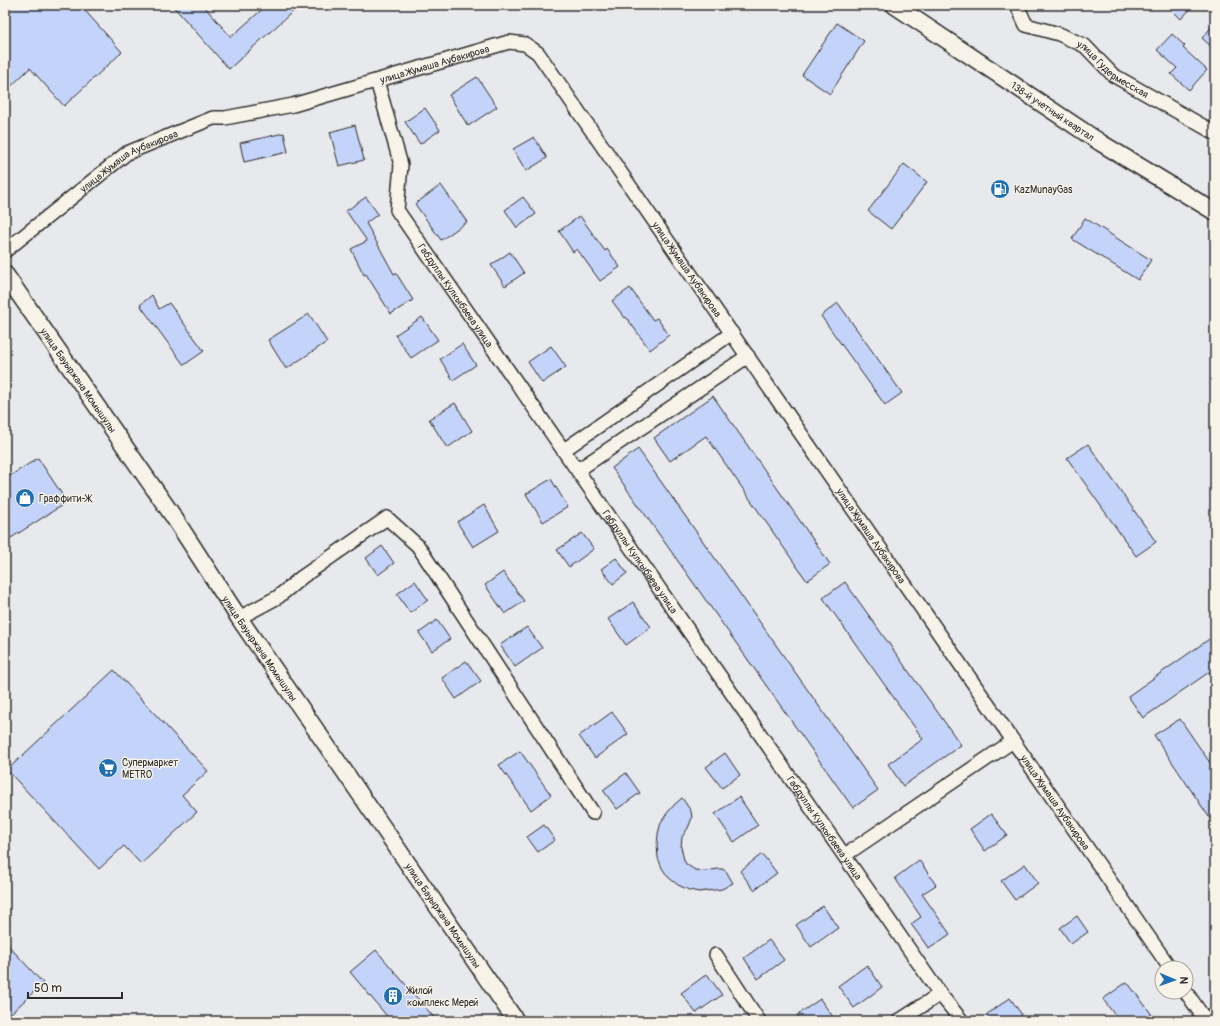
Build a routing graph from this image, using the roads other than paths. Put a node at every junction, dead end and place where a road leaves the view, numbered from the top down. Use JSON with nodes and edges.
{"nodes":[{"id":1,"x":894,"y":5,"type":"edge"},
{"id":2,"x":1017,"y":5,"type":"edge"},
{"id":3,"x":377,"y":81,"type":"junction"},
{"id":4,"x":1215,"y":132,"type":"edge"},
{"id":5,"x":1215,"y":212,"type":"edge"},
{"id":6,"x":5,"y":251,"type":"edge"},
{"id":7,"x":5,"y":274,"type":"edge"},
{"id":8,"x":732,"y":333,"type":"junction"},
{"id":9,"x":748,"y":356,"type":"junction"},
{"id":10,"x":564,"y":450,"type":"junction"},
{"id":11,"x":578,"y":470,"type":"junction"},
{"id":12,"x":239,"y":618,"type":"junction"},
{"id":13,"x":1013,"y":740,"type":"junction"},
{"id":14,"x":593,"y":812,"type":"dead end"},
{"id":15,"x":845,"y":855,"type":"junction"},
{"id":16,"x":716,"y":955,"type":"dead end"},
{"id":17,"x":1164,"y":960,"type":"edge"},
{"id":18,"x":940,"y":994,"type":"junction"},
{"id":19,"x":1192,"y":1000,"type":"edge"},
{"id":20,"x":516,"y":1021,"type":"edge"},
{"id":21,"x":759,"y":1021,"type":"edge"},
{"id":22,"x":899,"y":1021,"type":"edge"},
{"id":23,"x":962,"y":1021,"type":"edge"},
{"id":24,"x":1206,"y":1021,"type":"edge"}],
"edges":[{"from":1,"to":5,"type":"main road","name":"138-й учетный квартал"},
{"from":2,"to":4,"type":"street","name":"улица Гудермесская"},
{"from":3,"to":6,"type":"street","name":"улица Жумаша Аубакирова"},
{"from":3,"to":8,"type":"street","name":"улица Жумаша Аубакирова"},
{"from":3,"to":10,"type":"street","name":"Габдуллы Кулкыбаева улица"},
{"from":7,"to":12,"type":"main road","name":"улица Бауыржана Момышулы"},
{"from":8,"to":9,"type":"street","name":"улица Жумаша Аубакирова"},
{"from":8,"to":10,"type":"street"},
{"from":9,"to":11,"type":"street"},
{"from":9,"to":13,"type":"street","name":"улица Жумаша Аубакирова"},
{"from":10,"to":11,"type":"street","name":"Габдуллы Кулкыбаева улица"},
{"from":11,"to":15,"type":"street","name":"Габдуллы Кулкыбаева улица"},
{"from":12,"to":14,"type":"street"},
{"from":12,"to":20,"type":"main road","name":"улица Бауыржана Момышулы"},
{"from":13,"to":15,"type":"street"},
{"from":13,"to":17,"type":"street","name":"улица Жумаша Аубакирова"},
{"from":15,"to":18,"type":"street","name":"Габдуллы Кулкыбаева улица"},
{"from":16,"to":21,"type":"street"},
{"from":18,"to":22,"type":"street"},
{"from":18,"to":23,"type":"street","name":"Габдуллы Кулкыбаева улица"},
{"from":19,"to":24,"type":"street"}]}
